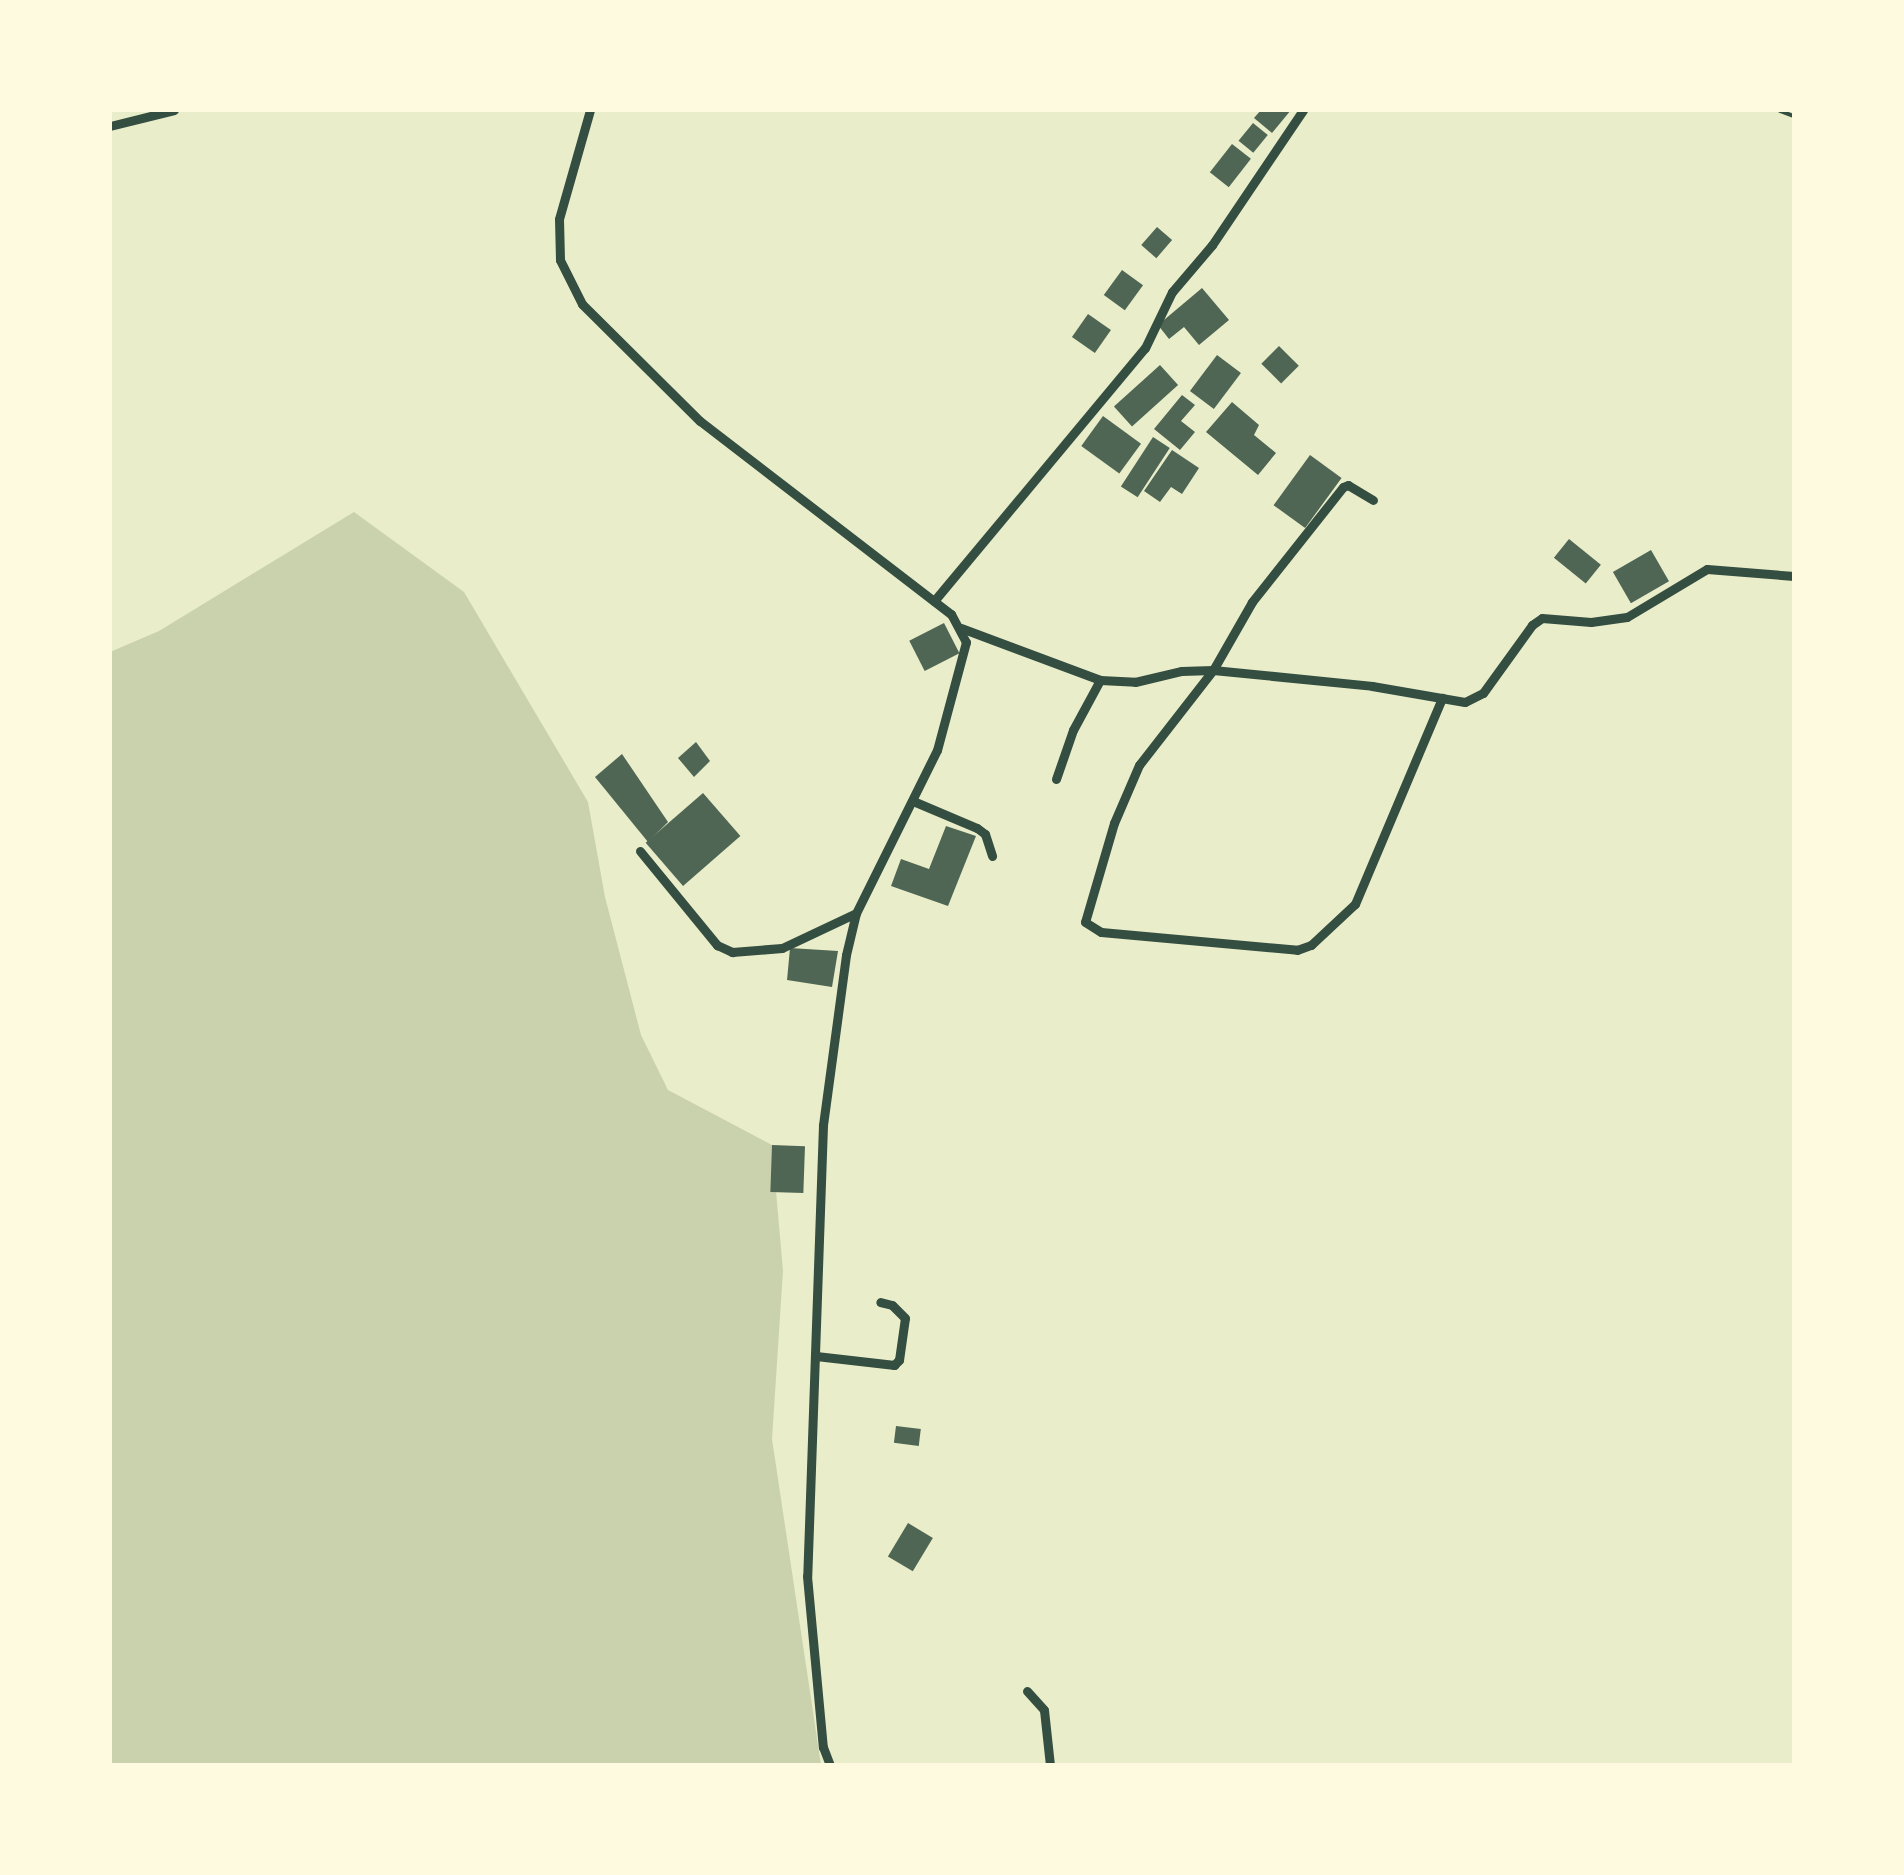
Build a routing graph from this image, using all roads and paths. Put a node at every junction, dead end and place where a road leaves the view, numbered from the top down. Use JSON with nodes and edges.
{"nodes":[{"id":1,"x":174,"y":110,"type":"edge"},
{"id":2,"x":590,"y":110,"type":"edge"},
{"id":3,"x":1303,"y":110,"type":"edge"},
{"id":4,"x":1778,"y":110,"type":"edge"},
{"id":5,"x":1794,"y":116,"type":"edge"},
{"id":6,"x":110,"y":126,"type":"edge"},
{"id":7,"x":1373,"y":500,"type":"dead end"},
{"id":8,"x":1794,"y":576,"type":"edge"},
{"id":9,"x":934,"y":601,"type":"junction"},
{"id":10,"x":961,"y":628,"type":"junction"},
{"id":11,"x":1213,"y":670,"type":"junction"},
{"id":12,"x":1100,"y":680,"type":"junction"},
{"id":13,"x":1442,"y":698,"type":"junction"},
{"id":14,"x":1056,"y":779,"type":"dead end"},
{"id":15,"x":913,"y":801,"type":"junction"},
{"id":16,"x":640,"y":851,"type":"dead end"},
{"id":17,"x":992,"y":856,"type":"dead end"},
{"id":18,"x":856,"y":913,"type":"junction"},
{"id":19,"x":880,"y":1302,"type":"dead end"},
{"id":20,"x":816,"y":1356,"type":"junction"},
{"id":21,"x":1026,"y":1691,"type":"dead end"},
{"id":22,"x":830,"y":1765,"type":"edge"},
{"id":23,"x":1050,"y":1765,"type":"edge"}],
"edges":[{"from":1,"to":6,"type":"street"},
{"from":2,"to":9,"type":"street"},
{"from":3,"to":9,"type":"street"},
{"from":4,"to":5,"type":"path"},
{"from":7,"to":11,"type":"street"},
{"from":8,"to":13,"type":"street"},
{"from":9,"to":10,"type":"street"},
{"from":10,"to":12,"type":"street"},
{"from":10,"to":15,"type":"street"},
{"from":11,"to":12,"type":"street"},
{"from":11,"to":13,"type":"street"},
{"from":11,"to":13,"type":"street"},
{"from":12,"to":14,"type":"street"},
{"from":15,"to":17,"type":"street"},
{"from":15,"to":18,"type":"street"},
{"from":16,"to":18,"type":"street"},
{"from":18,"to":20,"type":"street"},
{"from":19,"to":20,"type":"street"},
{"from":20,"to":22,"type":"street"},
{"from":21,"to":23,"type":"street"}]}
